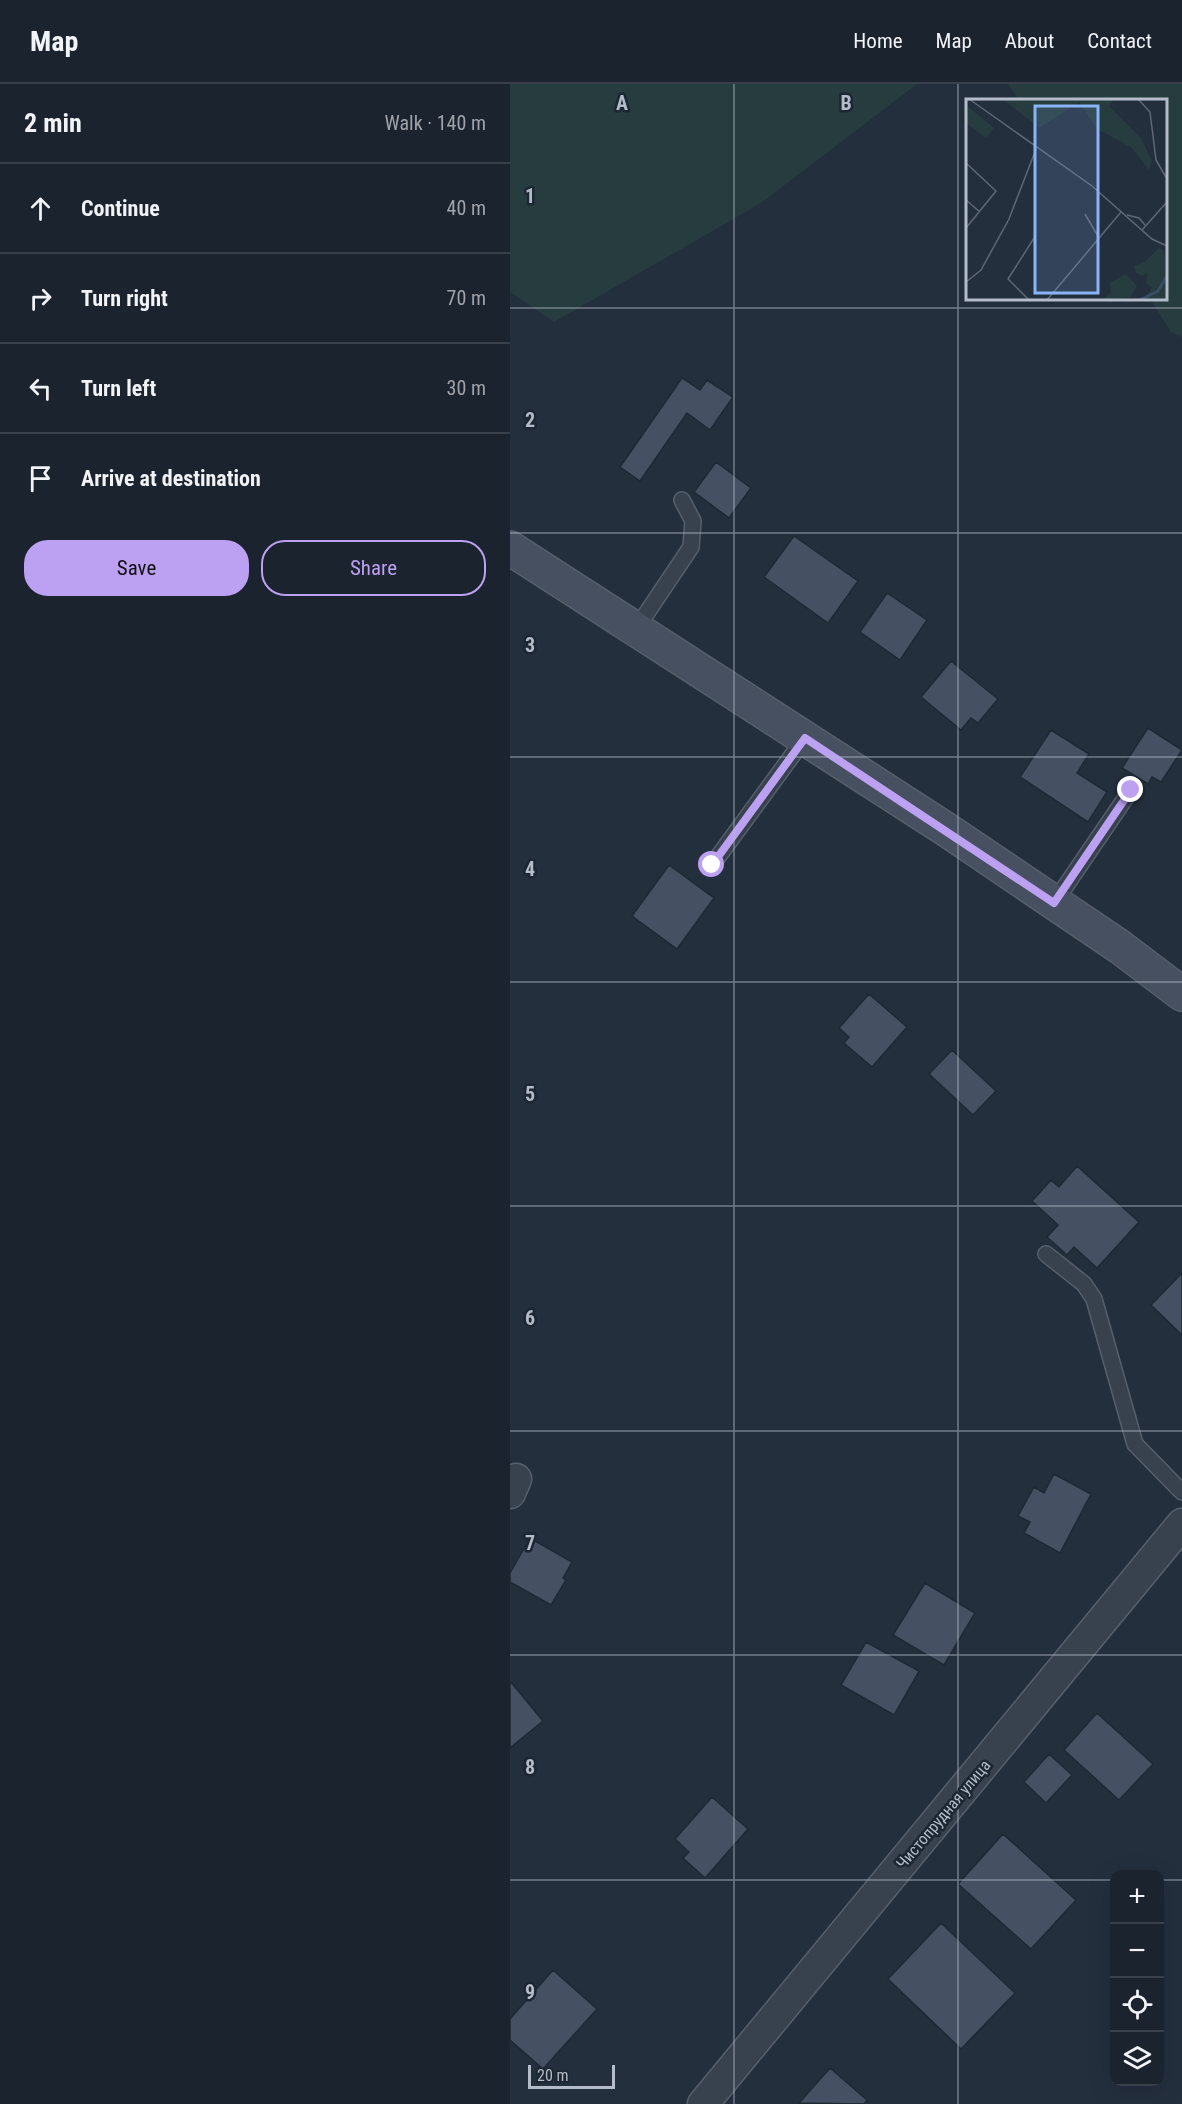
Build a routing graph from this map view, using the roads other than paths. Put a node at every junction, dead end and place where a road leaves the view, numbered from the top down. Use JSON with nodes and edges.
{"nodes":[{"id":1,"x":682,"y":500,"type":"dead end"},
{"id":2,"x":512,"y":555,"type":"edge"},
{"id":3,"x":636,"y":629,"type":"junction"},
{"id":4,"x":805,"y":738,"type":"junction"},
{"id":5,"x":1131,"y":790,"type":"dead end"},
{"id":6,"x":712,"y":865,"type":"dead end"},
{"id":7,"x":1054,"y":903,"type":"junction"},
{"id":8,"x":1182,"y":994,"type":"edge"},
{"id":9,"x":1046,"y":1254,"type":"dead end"},
{"id":10,"x":1182,"y":1492,"type":"edge"},
{"id":11,"x":1182,"y":1524,"type":"edge"},
{"id":12,"x":703,"y":2104,"type":"edge"}],
"edges":[{"from":1,"to":3,"type":"lane"},
{"from":2,"to":3,"type":"main road"},
{"from":3,"to":4,"type":"main road"},
{"from":4,"to":6,"type":"lane"},
{"from":4,"to":7,"type":"main road"},
{"from":5,"to":7,"type":"lane"},
{"from":7,"to":8,"type":"main road"},
{"from":9,"to":10,"type":"lane"},
{"from":11,"to":12,"type":"street","name":"Чистопрудная улица"}]}
